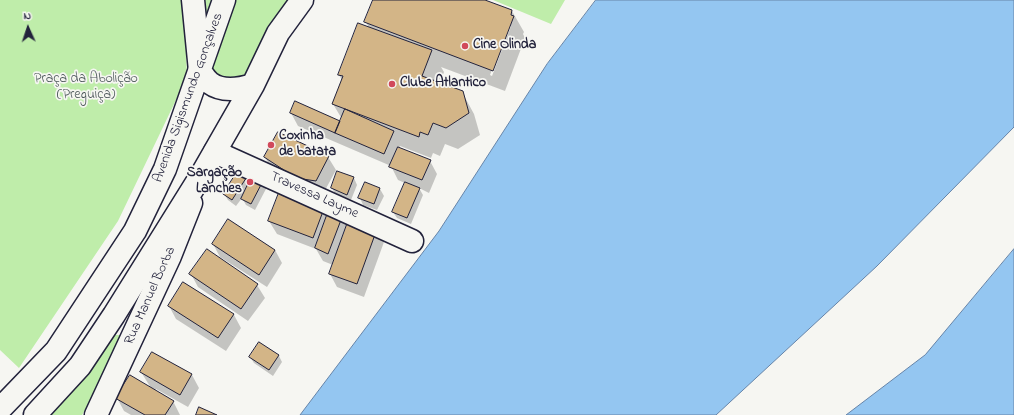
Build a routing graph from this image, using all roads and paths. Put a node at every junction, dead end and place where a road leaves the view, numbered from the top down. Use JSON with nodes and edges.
{"nodes":[{"id":1,"x":193,"y":0,"type":"edge"},
{"id":2,"x":224,"y":0,"type":"edge"},
{"id":3,"x":302,"y":0,"type":"edge"},
{"id":4,"x":200,"y":71,"type":"junction"},
{"id":5,"x":253,"y":85,"type":"junction"},
{"id":6,"x":216,"y":152,"type":"junction"},
{"id":7,"x":202,"y":174,"type":"junction"},
{"id":8,"x":412,"y":241,"type":"dead end"},
{"id":9,"x":2,"y":403,"type":"edge"},
{"id":10,"x":35,"y":415,"type":"edge"},
{"id":11,"x":96,"y":415,"type":"edge"}],
"edges":[{"from":1,"to":4,"type":"main road"},
{"from":2,"to":4,"type":"main road","name":"Avenida Sigismundo Gonçalves"},
{"from":3,"to":5,"type":"main road"},
{"from":4,"to":5,"type":"main road"},
{"from":4,"to":9,"type":"main road","name":"Avenida Sigismundo Gonçalves"},
{"from":5,"to":6,"type":"main road"},
{"from":6,"to":7,"type":"main road"},
{"from":6,"to":8,"type":"main road","name":"Travessa Layme"},
{"from":7,"to":10,"type":"main road"},
{"from":7,"to":11,"type":"main road","name":"Rua Manuel Borba"}]}
